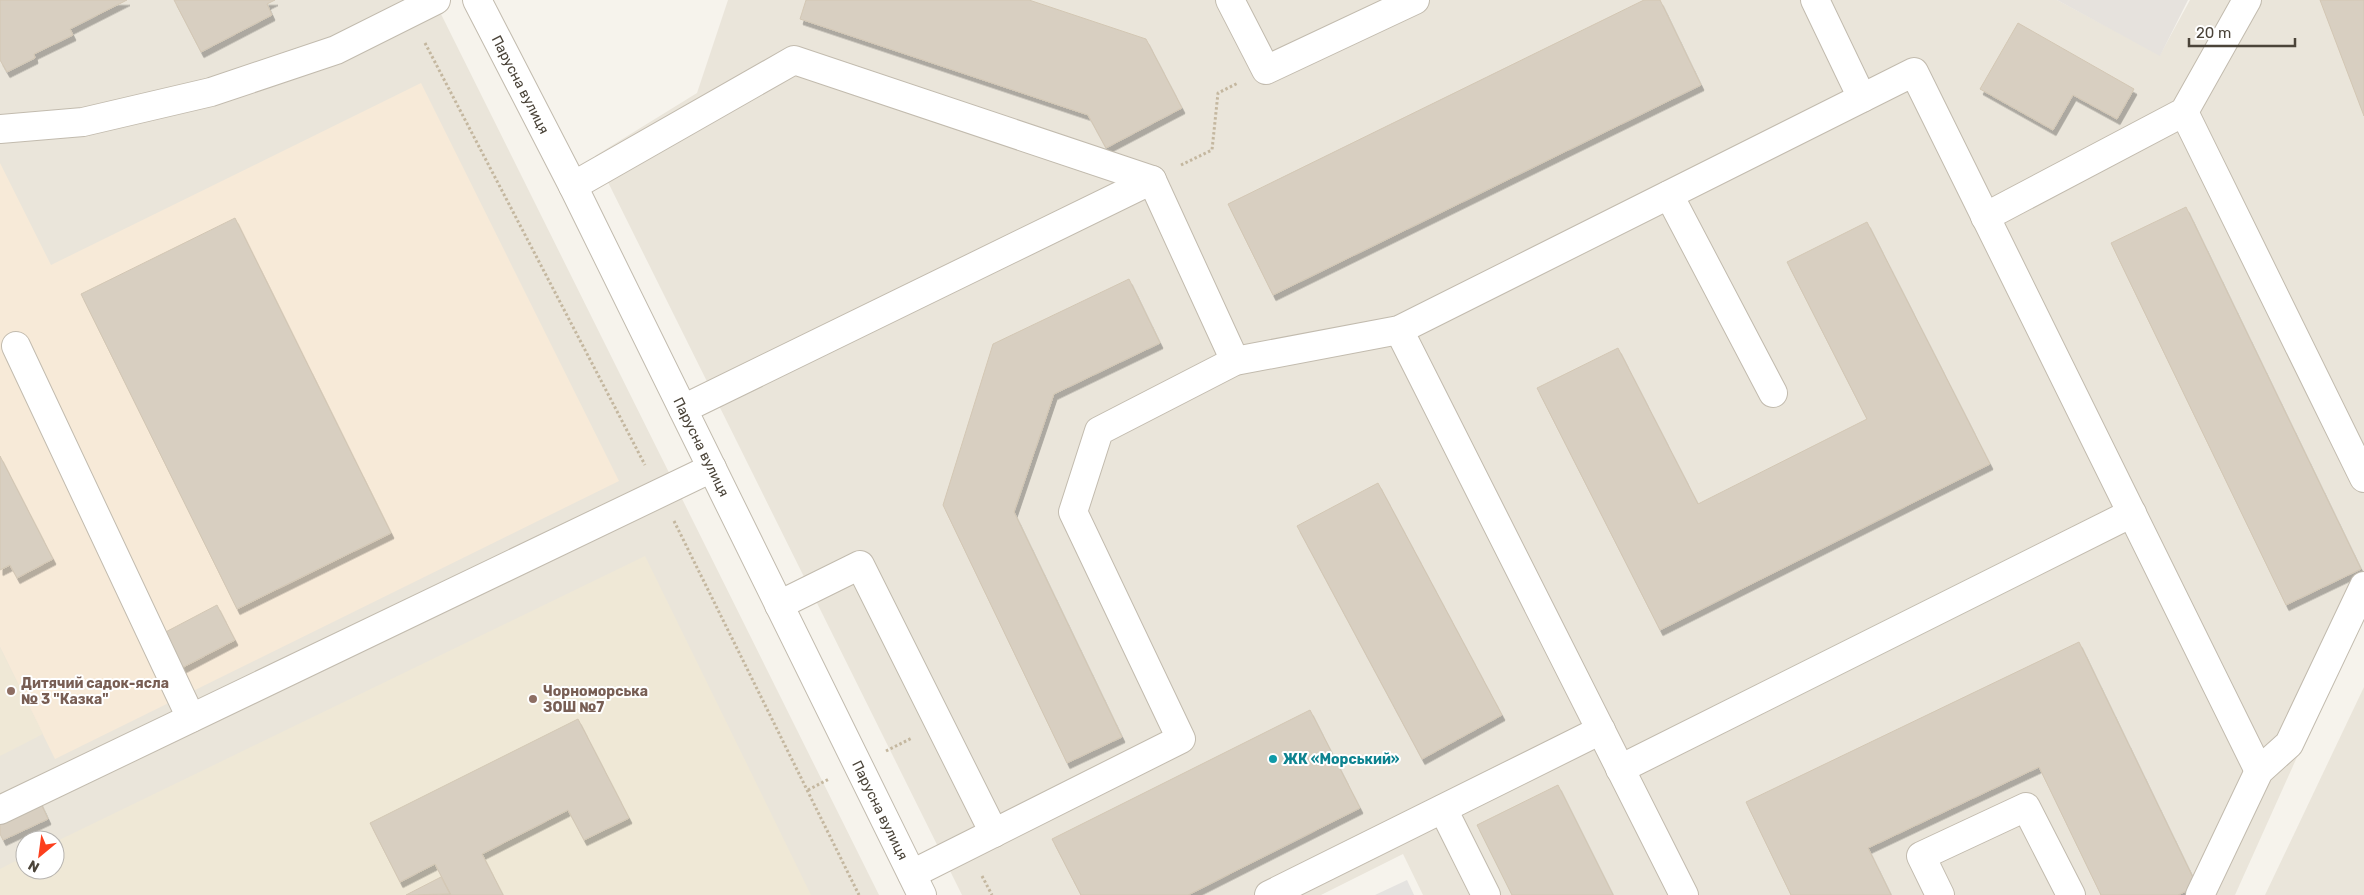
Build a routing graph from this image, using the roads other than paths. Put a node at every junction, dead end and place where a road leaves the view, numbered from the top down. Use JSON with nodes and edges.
{"nodes":[{"id":1,"x":436,"y":0,"type":"edge"},
{"id":2,"x":477,"y":0,"type":"edge"},
{"id":3,"x":1230,"y":0,"type":"edge"},
{"id":4,"x":1415,"y":0,"type":"edge"},
{"id":5,"x":1815,"y":0,"type":"edge"},
{"id":6,"x":2247,"y":0,"type":"edge"},
{"id":7,"x":1862,"y":98,"type":"junction"},
{"id":8,"x":2184,"y":112,"type":"junction"},
{"id":9,"x":0,"y":129,"type":"edge"},
{"id":10,"x":1152,"y":180,"type":"junction"},
{"id":11,"x":573,"y":186,"type":"junction"},
{"id":12,"x":1669,"y":195,"type":"junction"},
{"id":13,"x":1985,"y":217,"type":"junction"},
{"id":14,"x":1399,"y":330,"type":"junction"},
{"id":15,"x":16,"y":346,"type":"dead end"},
{"id":16,"x":1235,"y":361,"type":"junction"},
{"id":17,"x":1773,"y":393,"type":"dead end"},
{"id":18,"x":683,"y":409,"type":"junction"},
{"id":19,"x":712,"y":468,"type":"junction"},
{"id":20,"x":2364,"y":478,"type":"edge"},
{"id":21,"x":2132,"y":513,"type":"junction"},
{"id":22,"x":2364,"y":586,"type":"edge"},
{"id":23,"x":780,"y":605,"type":"junction"},
{"id":24,"x":191,"y":718,"type":"junction"},
{"id":25,"x":1601,"y":730,"type":"junction"},
{"id":26,"x":1620,"y":769,"type":"junction"},
{"id":27,"x":2259,"y":771,"type":"junction"},
{"id":28,"x":1443,"y":809,"type":"junction"},
{"id":29,"x":0,"y":810,"type":"edge"},
{"id":30,"x":994,"y":833,"type":"junction"},
{"id":31,"x":917,"y":884,"type":"edge"},
{"id":32,"x":1269,"y":895,"type":"edge"},
{"id":33,"x":1486,"y":895,"type":"edge"},
{"id":34,"x":1684,"y":895,"type":"edge"},
{"id":35,"x":1940,"y":895,"type":"edge"},
{"id":36,"x":2071,"y":895,"type":"edge"},
{"id":37,"x":2200,"y":895,"type":"edge"}],
"edges":[{"from":1,"to":9,"type":"street"},
{"from":2,"to":11,"type":"street","name":"Парусна вулиця"},
{"from":3,"to":4,"type":"street"},
{"from":5,"to":7,"type":"street"},
{"from":6,"to":8,"type":"street"},
{"from":7,"to":12,"type":"street"},
{"from":7,"to":13,"type":"street"},
{"from":8,"to":13,"type":"street"},
{"from":8,"to":20,"type":"street"},
{"from":10,"to":11,"type":"street"},
{"from":10,"to":16,"type":"street"},
{"from":10,"to":18,"type":"street"},
{"from":11,"to":18,"type":"street","name":"Парусна вулиця"},
{"from":12,"to":14,"type":"street"},
{"from":12,"to":17,"type":"street"},
{"from":13,"to":21,"type":"street"},
{"from":14,"to":16,"type":"street"},
{"from":14,"to":25,"type":"street"},
{"from":15,"to":24,"type":"street"},
{"from":16,"to":30,"type":"street"},
{"from":18,"to":19,"type":"street","name":"Парусна вулиця"},
{"from":19,"to":23,"type":"street","name":"Парусна вулиця"},
{"from":19,"to":24,"type":"street"},
{"from":21,"to":26,"type":"street"},
{"from":21,"to":27,"type":"street"},
{"from":22,"to":27,"type":"street"},
{"from":23,"to":30,"type":"street"},
{"from":23,"to":31,"type":"street","name":"Парусна вулиця"},
{"from":24,"to":29,"type":"street"},
{"from":25,"to":26,"type":"street"},
{"from":25,"to":28,"type":"street"},
{"from":26,"to":34,"type":"street"},
{"from":27,"to":37,"type":"street"},
{"from":28,"to":32,"type":"street"},
{"from":28,"to":33,"type":"street"},
{"from":30,"to":31,"type":"street"},
{"from":35,"to":36,"type":"street"}]}
